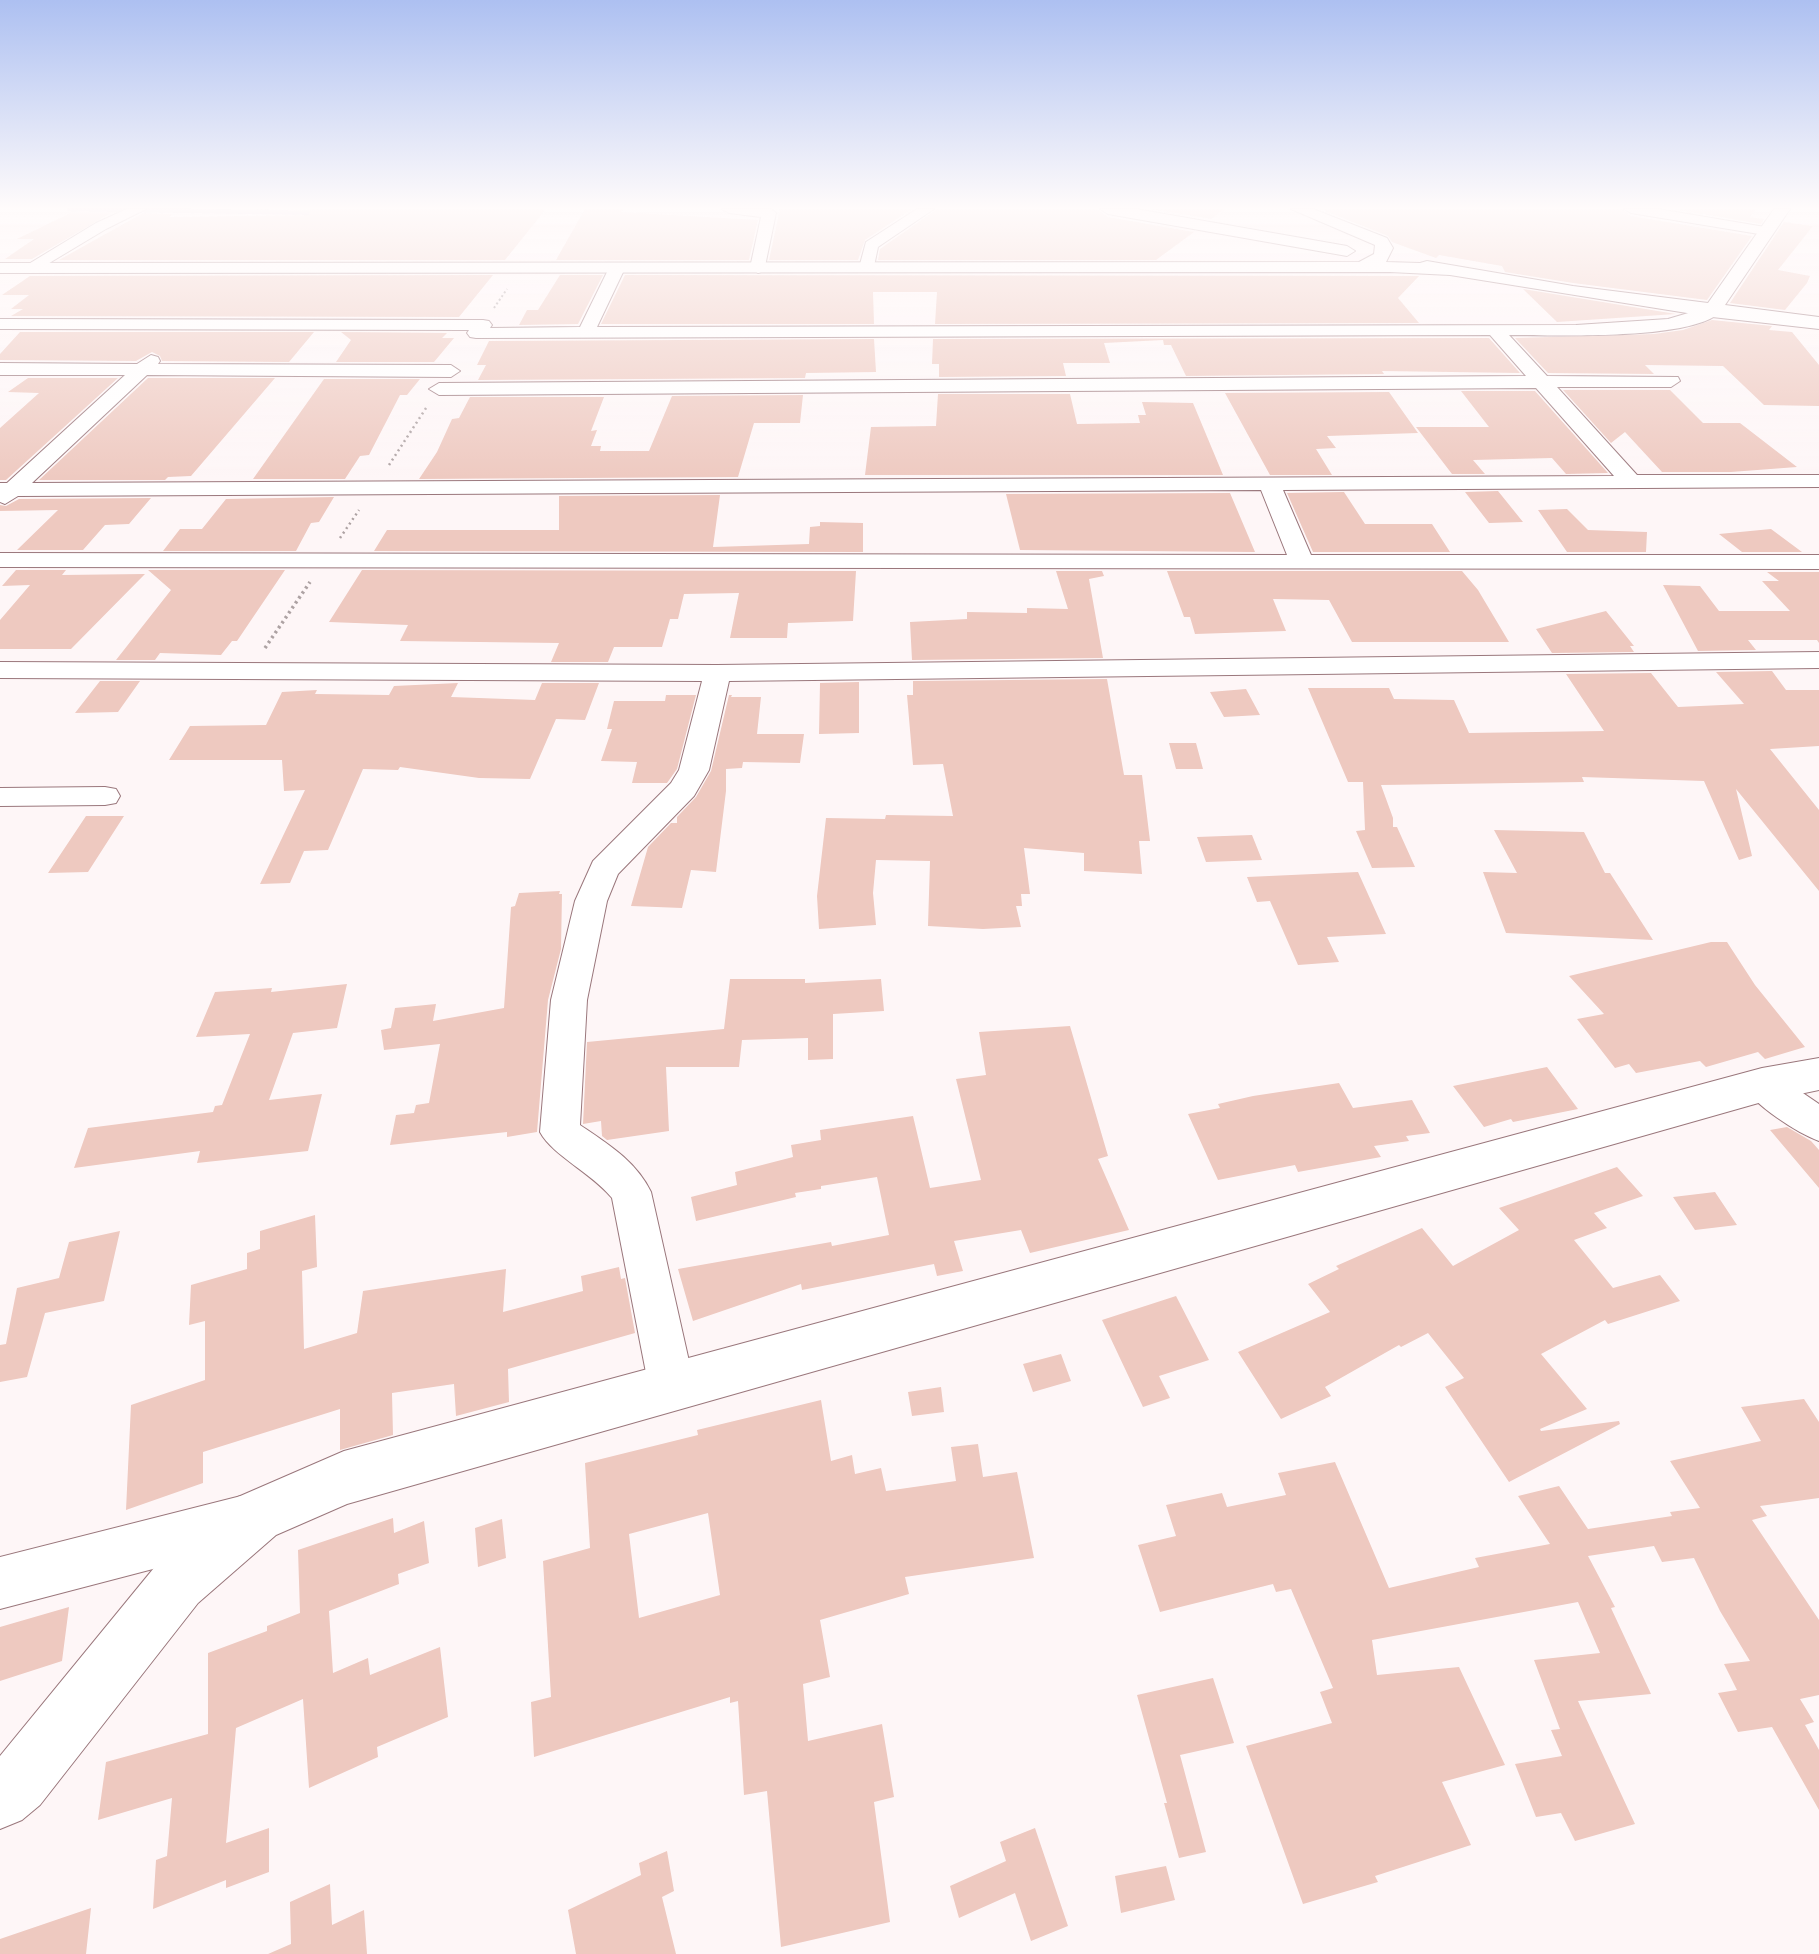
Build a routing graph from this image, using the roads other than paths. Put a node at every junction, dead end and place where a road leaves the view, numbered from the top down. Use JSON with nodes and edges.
{"nodes":[{"id":1,"x":602,"y":300,"type":"edge"},
{"id":2,"x":1637,"y":300,"type":"edge"},
{"id":3,"x":1719,"y":300,"type":"edge"},
{"id":4,"x":1712,"y":311,"type":"junction"},
{"id":5,"x":196,"y":323,"type":"junction"},
{"id":6,"x":1819,"y":323,"type":"edge"},
{"id":7,"x":0,"y":324,"type":"edge"},
{"id":8,"x":1495,"y":330,"type":"junction"},
{"id":9,"x":1203,"y":331,"type":"junction"},
{"id":10,"x":586,"y":333,"type":"junction"},
{"id":11,"x":0,"y":369,"type":"edge"},
{"id":12,"x":143,"y":369,"type":"junction"},
{"id":13,"x":451,"y":371,"type":"dead end"},
{"id":14,"x":1542,"y":382,"type":"junction"},
{"id":15,"x":1671,"y":382,"type":"dead end"},
{"id":16,"x":1229,"y":385,"type":"junction"},
{"id":17,"x":439,"y":389,"type":"dead end"},
{"id":18,"x":1819,"y":481,"type":"edge"},
{"id":19,"x":1631,"y":482,"type":"junction"},
{"id":20,"x":1269,"y":483,"type":"junction"},
{"id":21,"x":4,"y":494,"type":"edge"},
{"id":22,"x":0,"y":560,"type":"edge"},
{"id":23,"x":1302,"y":562,"type":"junction"},
{"id":24,"x":1819,"y":562,"type":"edge"},
{"id":25,"x":1819,"y":660,"type":"edge"},
{"id":26,"x":0,"y":670,"type":"edge"},
{"id":27,"x":717,"y":673,"type":"junction"},
{"id":28,"x":105,"y":796,"type":"dead end"},
{"id":29,"x":0,"y":797,"type":"edge"},
{"id":30,"x":1819,"y":1074,"type":"edge"},
{"id":31,"x":1762,"y":1085,"type":"junction"},
{"id":32,"x":1819,"y":1125,"type":"edge"},
{"id":33,"x":672,"y":1388,"type":"junction"},
{"id":34,"x":257,"y":1516,"type":"junction"},
{"id":35,"x":0,"y":1583,"type":"edge"},
{"id":36,"x":0,"y":1798,"type":"edge"}],
"edges":[{"from":1,"to":10,"type":"street"},
{"from":2,"to":4,"type":"street"},
{"from":3,"to":4,"type":"street"},
{"from":4,"to":6,"type":"street"},
{"from":4,"to":8,"type":"street"},
{"from":5,"to":7,"type":"street"},
{"from":5,"to":10,"type":"street"},
{"from":5,"to":12,"type":"street"},
{"from":8,"to":9,"type":"street"},
{"from":8,"to":14,"type":"street"},
{"from":9,"to":10,"type":"street"},
{"from":9,"to":16,"type":"street"},
{"from":11,"to":12,"type":"street"},
{"from":12,"to":13,"type":"street"},
{"from":12,"to":21,"type":"street"},
{"from":14,"to":15,"type":"street"},
{"from":14,"to":16,"type":"street"},
{"from":14,"to":19,"type":"street"},
{"from":16,"to":17,"type":"street"},
{"from":18,"to":19,"type":"street"},
{"from":19,"to":20,"type":"street"},
{"from":20,"to":21,"type":"street"},
{"from":20,"to":23,"type":"street"},
{"from":22,"to":23,"type":"street"},
{"from":23,"to":24,"type":"street"},
{"from":25,"to":27,"type":"street"},
{"from":26,"to":27,"type":"street"},
{"from":27,"to":33,"type":"street"},
{"from":28,"to":29,"type":"street"},
{"from":30,"to":31,"type":"street"},
{"from":31,"to":32,"type":"street"},
{"from":31,"to":33,"type":"street"},
{"from":33,"to":34,"type":"street"},
{"from":34,"to":35,"type":"street"},
{"from":34,"to":36,"type":"street"}]}
